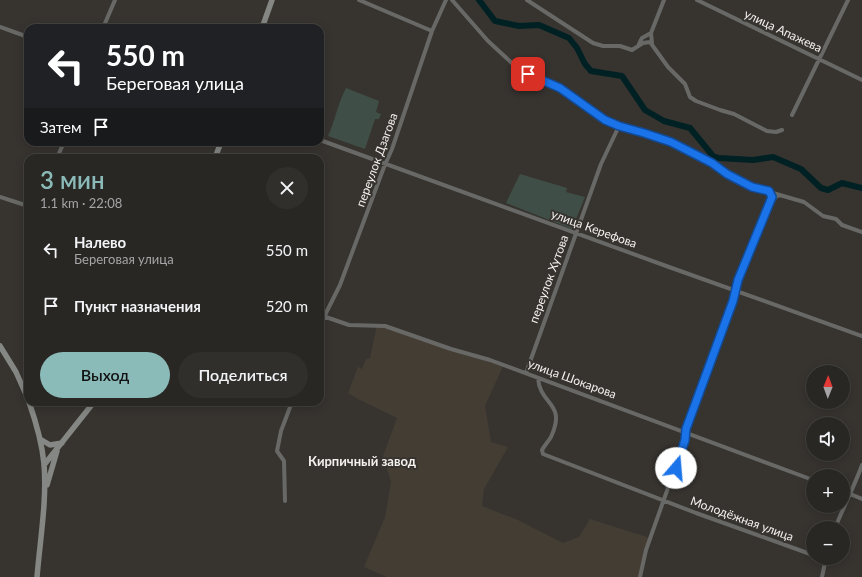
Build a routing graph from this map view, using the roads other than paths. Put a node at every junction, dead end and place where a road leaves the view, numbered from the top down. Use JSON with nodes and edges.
{"nodes":[{"id":1,"x":115,"y":0,"type":"edge"},
{"id":2,"x":272,"y":0,"type":"edge"},
{"id":3,"x":359,"y":0,"type":"edge"},
{"id":4,"x":446,"y":0,"type":"edge"},
{"id":5,"x":452,"y":0,"type":"edge"},
{"id":6,"x":527,"y":0,"type":"edge"},
{"id":7,"x":664,"y":0,"type":"edge"},
{"id":8,"x":697,"y":0,"type":"edge"},
{"id":9,"x":848,"y":0,"type":"edge"},
{"id":10,"x":105,"y":24,"type":"edge"},
{"id":11,"x":263,"y":24,"type":"edge"},
{"id":12,"x":0,"y":27,"type":"edge"},
{"id":13,"x":432,"y":31,"type":"junction"},
{"id":14,"x":651,"y":33,"type":"junction"},
{"id":15,"x":24,"y":36,"type":"edge"},
{"id":16,"x":652,"y":43,"type":"junction"},
{"id":17,"x":638,"y":46,"type":"junction"},
{"id":18,"x":820,"y":59,"type":"junction"},
{"id":19,"x":862,"y":80,"type":"edge"},
{"id":20,"x":792,"y":115,"type":"dead end"},
{"id":21,"x":619,"y":126,"type":"junction"},
{"id":22,"x":782,"y":130,"type":"dead end"},
{"id":23,"x":324,"y":141,"type":"edge"},
{"id":24,"x":386,"y":163,"type":"junction"},
{"id":25,"x":769,"y":191,"type":"junction"},
{"id":26,"x":779,"y":195,"type":"junction"},
{"id":27,"x":0,"y":197,"type":"edge"},
{"id":28,"x":773,"y":199,"type":"junction"},
{"id":29,"x":24,"y":205,"type":"edge"},
{"id":30,"x":862,"y":232,"type":"edge"},
{"id":31,"x":577,"y":234,"type":"junction"},
{"id":32,"x":736,"y":291,"type":"junction"},
{"id":33,"x":324,"y":314,"type":"edge"},
{"id":34,"x":324,"y":317,"type":"edge"},
{"id":35,"x":862,"y":336,"type":"edge"},
{"id":36,"x":0,"y":346,"type":"edge"},
{"id":37,"x":526,"y":373,"type":"junction"},
{"id":38,"x":538,"y":378,"type":"junction"},
{"id":39,"x":24,"y":391,"type":"edge"},
{"id":40,"x":30,"y":406,"type":"edge"},
{"id":41,"x":91,"y":406,"type":"edge"},
{"id":42,"x":290,"y":406,"type":"edge"},
{"id":43,"x":686,"y":433,"type":"junction"},
{"id":44,"x":40,"y":439,"type":"junction"},
{"id":45,"x":62,"y":443,"type":"junction"},
{"id":46,"x":56,"y":451,"type":"junction"},
{"id":47,"x":44,"y":465,"type":"junction"},
{"id":48,"x":862,"y":465,"type":"edge"},
{"id":49,"x":806,"y":477,"type":"edge"},
{"id":50,"x":850,"y":494,"type":"joint"},
{"id":51,"x":44,"y":497,"type":"junction"},
{"id":52,"x":862,"y":498,"type":"edge"},
{"id":53,"x":663,"y":500,"type":"junction"},
{"id":54,"x":285,"y":501,"type":"dead end"},
{"id":55,"x":806,"y":552,"type":"edge"},
{"id":56,"x":824,"y":565,"type":"edge"},
{"id":57,"x":37,"y":577,"type":"edge"},
{"id":58,"x":640,"y":577,"type":"edge"},
{"id":59,"x":822,"y":577,"type":"edge"}],
"edges":[{"from":1,"to":10,"type":"street"},
{"from":2,"to":11,"type":"street"},
{"from":3,"to":13,"type":"street"},
{"from":4,"to":13,"type":"street","name":"переулок Дзагова"},
{"from":5,"to":21,"type":"street"},
{"from":6,"to":17,"type":"street"},
{"from":7,"to":14,"type":"street"},
{"from":8,"to":18,"type":"street","name":"улица Апажева"},
{"from":9,"to":18,"type":"street"},
{"from":12,"to":15,"type":"street"},
{"from":13,"to":24,"type":"street","name":"переулок Дзагова"},
{"from":14,"to":16,"type":"street"},
{"from":14,"to":17,"type":"street"},
{"from":16,"to":17,"type":"street"},
{"from":16,"to":22,"type":"street"},
{"from":18,"to":19,"type":"street","name":"улица Апажева"},
{"from":18,"to":20,"type":"street"},
{"from":21,"to":25,"type":"street"},
{"from":21,"to":31,"type":"street","name":"переулок Хутова"},
{"from":23,"to":24,"type":"street","name":"улица Керефова"},
{"from":24,"to":31,"type":"street","name":"улица Керефова"},
{"from":24,"to":33,"type":"street","name":"переулок Дзагова"},
{"from":25,"to":26,"type":"street"},
{"from":25,"to":28,"type":"street"},
{"from":26,"to":28,"type":"street"},
{"from":26,"to":30,"type":"street"},
{"from":27,"to":29,"type":"street"},
{"from":28,"to":32,"type":"street"},
{"from":31,"to":32,"type":"street","name":"улица Керефова"},
{"from":31,"to":37,"type":"street","name":"переулок Хутова"},
{"from":32,"to":35,"type":"street","name":"улица Керефова"},
{"from":32,"to":43,"type":"street"},
{"from":34,"to":37,"type":"street","name":"улица Шокарова"},
{"from":36,"to":39,"type":"street"},
{"from":37,"to":38,"type":"street","name":"улица Шокарова"},
{"from":38,"to":43,"type":"street","name":"улица Шокарова"},
{"from":38,"to":53,"type":"street","name":"Молодёжная улица"},
{"from":40,"to":44,"type":"street"},
{"from":41,"to":45,"type":"street"},
{"from":42,"to":54,"type":"street"},
{"from":43,"to":49,"type":"street","name":"улица Шокарова"},
{"from":43,"to":53,"type":"street"},
{"from":44,"to":45,"type":"street"},
{"from":44,"to":47,"type":"street"},
{"from":45,"to":46,"type":"street"},
{"from":46,"to":47,"type":"street"},
{"from":46,"to":51,"type":"street"},
{"from":47,"to":51,"type":"street"},
{"from":48,"to":50,"type":"street"},
{"from":50,"to":52,"type":"street"},
{"from":51,"to":57,"type":"street"},
{"from":53,"to":55,"type":"street","name":"Молодёжная улица"},
{"from":53,"to":58,"type":"street"},
{"from":56,"to":59,"type":"street"}]}
